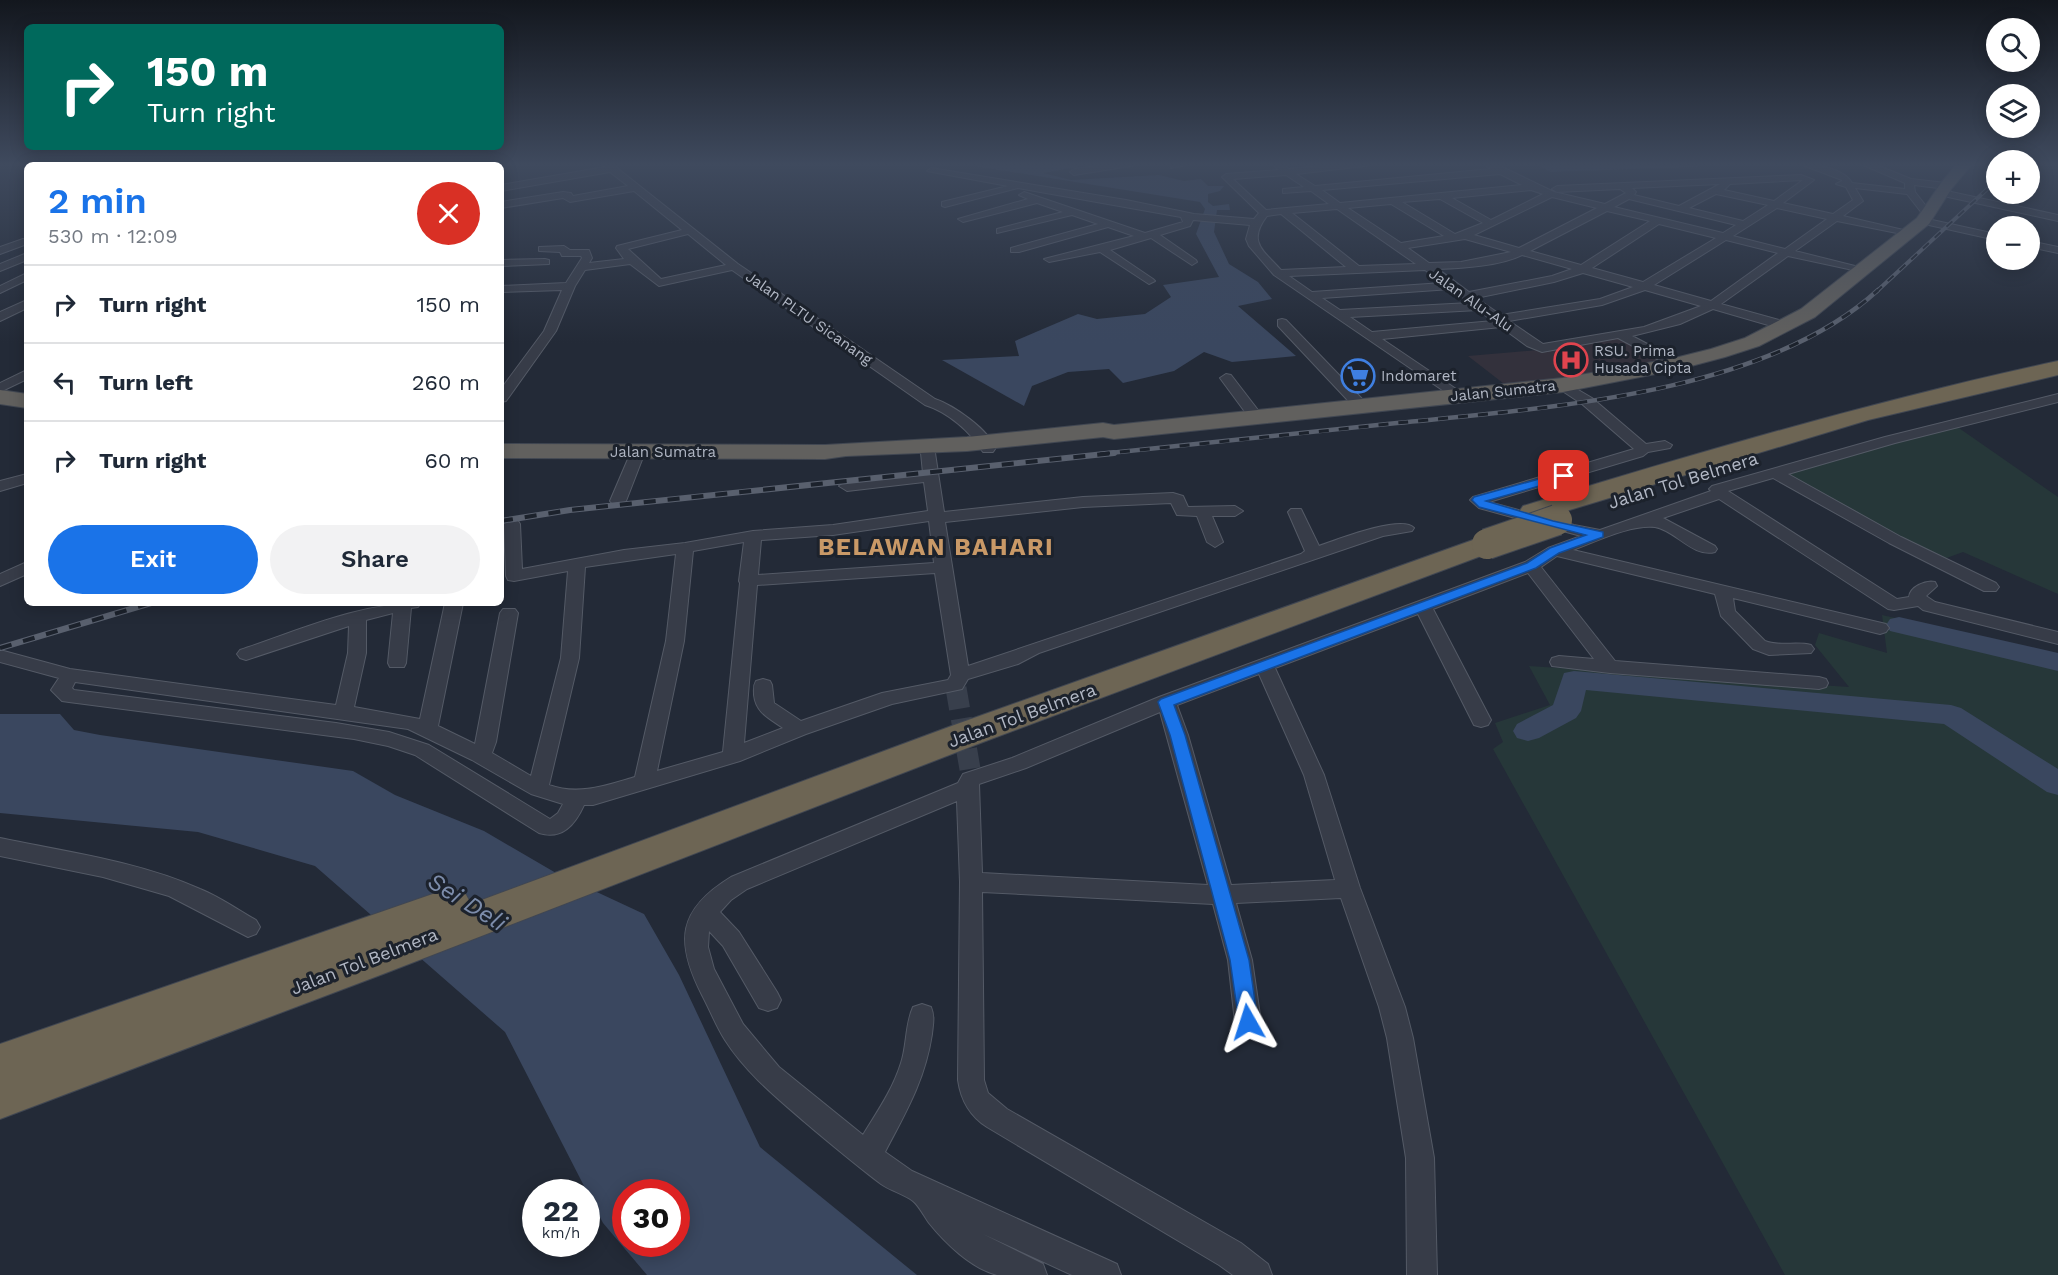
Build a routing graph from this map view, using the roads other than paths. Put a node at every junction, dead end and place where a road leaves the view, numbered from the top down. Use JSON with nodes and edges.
{"nodes":[{"id":1,"x":679,"y":224,"type":"edge"},
{"id":2,"x":1029,"y":224,"type":"edge"},
{"id":3,"x":1108,"y":224,"type":"joint"},
{"id":4,"x":1187,"y":224,"type":"edge"},
{"id":5,"x":1254,"y":224,"type":"edge"},
{"id":6,"x":1298,"y":224,"type":"edge"},
{"id":7,"x":1364,"y":224,"type":"edge"},
{"id":8,"x":1434,"y":224,"type":"edge"},
{"id":9,"x":1490,"y":224,"type":"edge"},
{"id":10,"x":1576,"y":224,"type":"edge"},
{"id":11,"x":1653,"y":224,"type":"edge"},
{"id":12,"x":1667,"y":224,"type":"edge"},
{"id":13,"x":1743,"y":224,"type":"edge"},
{"id":14,"x":1828,"y":224,"type":"edge"},
{"id":15,"x":1913,"y":224,"type":"edge"},
{"id":16,"x":1957,"y":224,"type":"edge"},
{"id":17,"x":1986,"y":229,"type":"edge"},
{"id":18,"x":689,"y":231,"type":"junction"},
{"id":19,"x":1001,"y":231,"type":"dead end"},
{"id":20,"x":1967,"y":231,"type":"junction"},
{"id":21,"x":1986,"y":235,"type":"edge"},
{"id":22,"x":1149,"y":236,"type":"junction"},
{"id":23,"x":1459,"y":237,"type":"junction"},
{"id":24,"x":1723,"y":237,"type":"junction"},
{"id":25,"x":0,"y":243,"type":"edge"},
{"id":26,"x":1399,"y":246,"type":"junction"},
{"id":27,"x":2040,"y":246,"type":"edge"},
{"id":28,"x":1102,"y":249,"type":"junction"},
{"id":29,"x":1015,"y":250,"type":"dead end"},
{"id":30,"x":2058,"y":250,"type":"edge"},
{"id":31,"x":0,"y":251,"type":"edge"},
{"id":32,"x":1524,"y":252,"type":"junction"},
{"id":33,"x":1787,"y":253,"type":"junction"},
{"id":34,"x":24,"y":256,"type":"edge"},
{"id":35,"x":1049,"y":259,"type":"dead end"},
{"id":36,"x":632,"y":261,"type":"junction"},
{"id":37,"x":1192,"y":262,"type":"dead end"},
{"id":38,"x":504,"y":263,"type":"edge"},
{"id":39,"x":582,"y":267,"type":"junction"},
{"id":40,"x":734,"y":267,"type":"junction"},
{"id":41,"x":1425,"y":267,"type":"junction"},
{"id":42,"x":0,"y":268,"type":"edge"},
{"id":43,"x":1583,"y":269,"type":"junction"},
{"id":44,"x":1357,"y":270,"type":"junction"},
{"id":45,"x":1863,"y":271,"type":"junction"},
{"id":46,"x":1278,"y":273,"type":"junction"},
{"id":47,"x":24,"y":278,"type":"edge"},
{"id":48,"x":1149,"y":281,"type":"dead end"},
{"id":49,"x":568,"y":286,"type":"junction"},
{"id":50,"x":1453,"y":286,"type":"junction"},
{"id":51,"x":1645,"y":286,"type":"junction"},
{"id":52,"x":504,"y":289,"type":"edge"},
{"id":53,"x":0,"y":290,"type":"edge"},
{"id":54,"x":1311,"y":295,"type":"junction"},
{"id":55,"x":1467,"y":296,"type":"junction"},
{"id":56,"x":24,"y":305,"type":"edge"},
{"id":57,"x":1713,"y":305,"type":"junction"},
{"id":58,"x":1482,"y":306,"type":"junction"},
{"id":59,"x":1338,"y":314,"type":"junction"},
{"id":60,"x":0,"y":317,"type":"edge"},
{"id":61,"x":1502,"y":321,"type":"junction"},
{"id":62,"x":1282,"y":323,"type":"dead end"},
{"id":63,"x":1786,"y":326,"type":"junction"},
{"id":64,"x":1621,"y":335,"type":"junction"},
{"id":65,"x":1371,"y":336,"type":"junction"},
{"id":66,"x":1677,"y":364,"type":"junction"},
{"id":67,"x":2058,"y":368,"type":"edge"},
{"id":68,"x":24,"y":376,"type":"edge"},
{"id":69,"x":1226,"y":378,"type":"dead end"},
{"id":70,"x":2058,"y":380,"type":"edge"},
{"id":71,"x":1563,"y":385,"type":"junction"},
{"id":72,"x":0,"y":388,"type":"edge"},
{"id":73,"x":504,"y":395,"type":"edge"},
{"id":74,"x":1457,"y":396,"type":"junction"},
{"id":75,"x":0,"y":397,"type":"edge"},
{"id":76,"x":2058,"y":398,"type":"edge"},
{"id":77,"x":24,"y":401,"type":"edge"},
{"id":78,"x":930,"y":402,"type":"junction"},
{"id":79,"x":1361,"y":406,"type":"junction"},
{"id":80,"x":1256,"y":417,"type":"junction"},
{"id":81,"x":974,"y":443,"type":"junction"},
{"id":82,"x":1665,"y":445,"type":"dead end"},
{"id":83,"x":926,"y":449,"type":"junction"},
{"id":84,"x":1643,"y":449,"type":"junction"},
{"id":85,"x":504,"y":451,"type":"edge"},
{"id":86,"x":639,"y":452,"type":"junction"},
{"id":87,"x":1776,"y":473,"type":"junction"},
{"id":88,"x":24,"y":479,"type":"edge"},
{"id":89,"x":0,"y":486,"type":"edge"},
{"id":90,"x":847,"y":486,"type":"dead end"},
{"id":91,"x":1721,"y":493,"type":"junction"},
{"id":92,"x":934,"y":500,"type":"junction"},
{"id":93,"x":618,"y":501,"type":"dead end"},
{"id":94,"x":1235,"y":510,"type":"dead end"},
{"id":95,"x":1203,"y":512,"type":"junction"},
{"id":96,"x":1296,"y":512,"type":"dead end"},
{"id":97,"x":1545,"y":516,"type":"junction"},
{"id":98,"x":1636,"y":522,"type":"junction"},
{"id":99,"x":512,"y":524,"type":"dead end"},
{"id":100,"x":1406,"y":528,"type":"dead end"},
{"id":101,"x":1597,"y":535,"type":"junction"},
{"id":102,"x":753,"y":536,"type":"junction"},
{"id":103,"x":1215,"y":543,"type":"dead end"},
{"id":104,"x":685,"y":548,"type":"junction"},
{"id":105,"x":1709,"y":549,"type":"dead end"},
{"id":106,"x":1558,"y":550,"type":"junction"},
{"id":107,"x":1314,"y":553,"type":"junction"},
{"id":108,"x":577,"y":563,"type":"junction"},
{"id":109,"x":1532,"y":566,"type":"junction"},
{"id":110,"x":943,"y":568,"type":"junction"},
{"id":111,"x":24,"y":569,"type":"edge"},
{"id":112,"x":510,"y":569,"type":"edge"},
{"id":113,"x":0,"y":581,"type":"edge"},
{"id":114,"x":747,"y":581,"type":"junction"},
{"id":115,"x":1990,"y":586,"type":"dead end"},
{"id":116,"x":1723,"y":589,"type":"junction"},
{"id":117,"x":1422,"y":605,"type":"junction"},
{"id":118,"x":399,"y":606,"type":"edge"},
{"id":119,"x":407,"y":606,"type":"edge"},
{"id":120,"x":453,"y":606,"type":"edge"},
{"id":121,"x":509,"y":613,"type":"dead end"},
{"id":122,"x":357,"y":616,"type":"junction"},
{"id":123,"x":1880,"y":628,"type":"dead end"},
{"id":124,"x":2058,"y":638,"type":"edge"},
{"id":125,"x":1805,"y":648,"type":"dead end"},
{"id":126,"x":246,"y":654,"type":"dead end"},
{"id":127,"x":0,"y":656,"type":"edge"},
{"id":128,"x":1558,"y":662,"type":"dead end"},
{"id":129,"x":397,"y":663,"type":"dead end"},
{"id":130,"x":1265,"y":666,"type":"junction"},
{"id":131,"x":1610,"y":667,"type":"junction"},
{"id":132,"x":70,"y":675,"type":"junction"},
{"id":133,"x":957,"y":683,"type":"junction"},
{"id":134,"x":1819,"y":683,"type":"dead end"},
{"id":135,"x":763,"y":685,"type":"dead end"},
{"id":136,"x":1166,"y":702,"type":"junction"},
{"id":137,"x":342,"y":713,"type":"junction"},
{"id":138,"x":1481,"y":720,"type":"dead end"},
{"id":139,"x":799,"y":729,"type":"junction"},
{"id":140,"x":427,"y":730,"type":"junction"},
{"id":141,"x":481,"y":756,"type":"junction"},
{"id":142,"x":733,"y":756,"type":"junction"},
{"id":143,"x":969,"y":779,"type":"junction"},
{"id":144,"x":645,"y":780,"type":"junction"},
{"id":145,"x":538,"y":789,"type":"junction"},
{"id":146,"x":576,"y":800,"type":"junction"},
{"id":147,"x":2,"y":849,"type":"edge"},
{"id":148,"x":971,"y":882,"type":"junction"},
{"id":149,"x":1349,"y":888,"type":"junction"},
{"id":150,"x":1221,"y":895,"type":"junction"},
{"id":151,"x":705,"y":912,"type":"junction"},
{"id":152,"x":248,"y":927,"type":"dead end"},
{"id":153,"x":367,"y":949,"type":"junction"},
{"id":154,"x":768,"y":1000,"type":"dead end"},
{"id":155,"x":922,"y":1015,"type":"dead end"},
{"id":156,"x":1248,"y":1022,"type":"dead end"},
{"id":157,"x":0,"y":1066,"type":"edge"},
{"id":158,"x":0,"y":1096,"type":"edge"},
{"id":159,"x":867,"y":1156,"type":"junction"},
{"id":160,"x":926,"y":1194,"type":"junction"},
{"id":161,"x":1032,"y":1275,"type":"edge"},
{"id":162,"x":1106,"y":1275,"type":"edge"},
{"id":163,"x":1257,"y":1275,"type":"edge"},
{"id":164,"x":1422,"y":1275,"type":"edge"}],
"edges":[{"from":1,"to":18,"type":"street","name":"Jalan PLTU Sicanang"},
{"from":2,"to":19,"type":"street"},
{"from":3,"to":22,"type":"street"},
{"from":3,"to":29,"type":"street"},
{"from":4,"to":22,"type":"street"},
{"from":5,"to":46,"type":"street"},
{"from":6,"to":44,"type":"street"},
{"from":7,"to":26,"type":"street","name":"Jalan Alu-Alu"},
{"from":8,"to":23,"type":"street"},
{"from":9,"to":23,"type":"street"},
{"from":10,"to":32,"type":"street"},
{"from":11,"to":43,"type":"street"},
{"from":12,"to":24,"type":"street"},
{"from":13,"to":24,"type":"street"},
{"from":14,"to":33,"type":"street","name":"Jalan Alu-Alu"},
{"from":15,"to":45,"type":"highway","name":"Jalan Sumatra"},
{"from":16,"to":20,"type":"street"},
{"from":17,"to":20,"type":"street"},
{"from":18,"to":36,"type":"street"},
{"from":18,"to":40,"type":"street","name":"Jalan PLTU Sicanang"},
{"from":20,"to":21,"type":"street"},
{"from":22,"to":28,"type":"street"},
{"from":22,"to":37,"type":"street"},
{"from":23,"to":26,"type":"street"},
{"from":23,"to":32,"type":"street"},
{"from":24,"to":33,"type":"street"},
{"from":24,"to":51,"type":"street"},
{"from":25,"to":31,"type":"street"},
{"from":26,"to":41,"type":"street","name":"Jalan Alu-Alu"},
{"from":27,"to":30,"type":"street"},
{"from":28,"to":35,"type":"street"},
{"from":28,"to":48,"type":"street"},
{"from":32,"to":41,"type":"street"},
{"from":32,"to":43,"type":"street"},
{"from":33,"to":45,"type":"street"},
{"from":33,"to":57,"type":"street","name":"Jalan Alu-Alu"},
{"from":34,"to":42,"type":"street"},
{"from":36,"to":39,"type":"street"},
{"from":36,"to":40,"type":"street"},
{"from":38,"to":39,"type":"street"},
{"from":39,"to":49,"type":"street"},
{"from":40,"to":78,"type":"street","name":"Jalan PLTU Sicanang"},
{"from":41,"to":44,"type":"street"},
{"from":41,"to":50,"type":"street","name":"Jalan Alu-Alu"},
{"from":43,"to":51,"type":"street"},
{"from":43,"to":55,"type":"street"},
{"from":44,"to":46,"type":"street"},
{"from":45,"to":63,"type":"highway","name":"Jalan Sumatra"},
{"from":46,"to":54,"type":"street"},
{"from":47,"to":53,"type":"street"},
{"from":49,"to":52,"type":"street"},
{"from":49,"to":73,"type":"street"},
{"from":50,"to":54,"type":"street"},
{"from":50,"to":55,"type":"street","name":"Jalan Alu-Alu"},
{"from":51,"to":57,"type":"street"},
{"from":51,"to":61,"type":"street"},
{"from":54,"to":59,"type":"street"},
{"from":55,"to":58,"type":"street","name":"Jalan Alu-Alu"},
{"from":56,"to":60,"type":"street"},
{"from":57,"to":63,"type":"street"},
{"from":57,"to":64,"type":"street","name":"Jalan Alu-Alu"},
{"from":58,"to":59,"type":"street"},
{"from":58,"to":61,"type":"street","name":"Jalan Alu-Alu"},
{"from":59,"to":65,"type":"street"},
{"from":61,"to":64,"type":"street","name":"Jalan Alu-Alu"},
{"from":61,"to":65,"type":"street"},
{"from":62,"to":79,"type":"street"},
{"from":63,"to":66,"type":"highway","name":"Jalan Sumatra"},
{"from":64,"to":66,"type":"street"},
{"from":65,"to":74,"type":"street"},
{"from":66,"to":71,"type":"highway","name":"Jalan Sumatra"},
{"from":67,"to":97,"type":"highway","name":"Jalan Tol Belmera"},
{"from":68,"to":72,"type":"street"},
{"from":69,"to":80,"type":"street"},
{"from":70,"to":97,"type":"highway","name":"Jalan Tol Belmera"},
{"from":71,"to":74,"type":"highway","name":"Jalan Sumatra"},
{"from":71,"to":84,"type":"street"},
{"from":74,"to":79,"type":"highway","name":"Jalan Sumatra"},
{"from":75,"to":77,"type":"highway"},
{"from":76,"to":87,"type":"street"},
{"from":78,"to":81,"type":"street","name":"Jalan PLTU Sicanang"},
{"from":78,"to":81,"type":"street","name":"Jalan PLTU Sicanang"},
{"from":79,"to":80,"type":"highway","name":"Jalan Sumatra"},
{"from":80,"to":81,"type":"highway","name":"Jalan Sumatra"},
{"from":81,"to":83,"type":"highway","name":"Jalan Sumatra"},
{"from":82,"to":84,"type":"street"},
{"from":83,"to":86,"type":"highway","name":"Jalan Sumatra"},
{"from":83,"to":92,"type":"street"},
{"from":84,"to":101,"type":"street"},
{"from":85,"to":86,"type":"highway","name":"Jalan Sumatra"},
{"from":86,"to":93,"type":"street"},
{"from":87,"to":91,"type":"street"},
{"from":87,"to":115,"type":"street"},
{"from":88,"to":89,"type":"street"},
{"from":90,"to":92,"type":"street"},
{"from":91,"to":98,"type":"street"},
{"from":91,"to":124,"type":"street"},
{"from":92,"to":95,"type":"street"},
{"from":92,"to":102,"type":"street"},
{"from":92,"to":110,"type":"street"},
{"from":94,"to":95,"type":"street"},
{"from":95,"to":103,"type":"street"},
{"from":96,"to":107,"type":"street"},
{"from":97,"to":153,"type":"highway","name":"Jalan Tol Belmera","bridge":true},
{"from":98,"to":101,"type":"street"},
{"from":98,"to":105,"type":"street"},
{"from":99,"to":112,"type":"street"},
{"from":100,"to":107,"type":"street"},
{"from":101,"to":106,"type":"street"},
{"from":102,"to":104,"type":"street"},
{"from":102,"to":114,"type":"street"},
{"from":104,"to":108,"type":"street"},
{"from":104,"to":144,"type":"street"},
{"from":106,"to":109,"type":"street"},
{"from":106,"to":116,"type":"street"},
{"from":107,"to":133,"type":"street"},
{"from":108,"to":112,"type":"street"},
{"from":108,"to":145,"type":"street"},
{"from":109,"to":117,"type":"street"},
{"from":109,"to":131,"type":"street"},
{"from":110,"to":114,"type":"street"},
{"from":110,"to":133,"type":"street"},
{"from":111,"to":113,"type":"street"},
{"from":114,"to":142,"type":"street"},
{"from":116,"to":123,"type":"street"},
{"from":116,"to":125,"type":"street"},
{"from":117,"to":130,"type":"street"},
{"from":117,"to":138,"type":"street"},
{"from":118,"to":122,"type":"street"},
{"from":119,"to":129,"type":"street"},
{"from":120,"to":140,"type":"street"},
{"from":121,"to":141,"type":"street"},
{"from":122,"to":126,"type":"street"},
{"from":122,"to":137,"type":"street"},
{"from":127,"to":132,"type":"street"},
{"from":128,"to":131,"type":"street"},
{"from":130,"to":136,"type":"street"},
{"from":130,"to":149,"type":"street"},
{"from":131,"to":134,"type":"street"},
{"from":132,"to":137,"type":"street"},
{"from":132,"to":146,"type":"street"},
{"from":133,"to":139,"type":"street"},
{"from":135,"to":139,"type":"street"},
{"from":136,"to":143,"type":"street"},
{"from":136,"to":150,"type":"street"},
{"from":137,"to":140,"type":"street"},
{"from":139,"to":142,"type":"street"},
{"from":140,"to":141,"type":"street"},
{"from":141,"to":145,"type":"street"},
{"from":142,"to":144,"type":"street"},
{"from":143,"to":148,"type":"street"},
{"from":143,"to":151,"type":"street"},
{"from":144,"to":146,"type":"street"},
{"from":145,"to":146,"type":"street"},
{"from":147,"to":152,"type":"street"},
{"from":148,"to":150,"type":"street"},
{"from":148,"to":163,"type":"street"},
{"from":149,"to":150,"type":"street"},
{"from":149,"to":164,"type":"street"},
{"from":150,"to":156,"type":"street"},
{"from":151,"to":154,"type":"street"},
{"from":151,"to":159,"type":"street"},
{"from":153,"to":157,"type":"highway","name":"Jalan Tol Belmera"},
{"from":153,"to":158,"type":"highway","name":"Jalan Tol Belmera"},
{"from":155,"to":159,"type":"street"},
{"from":159,"to":160,"type":"street"},
{"from":160,"to":161,"type":"street"},
{"from":160,"to":162,"type":"street"}]}
